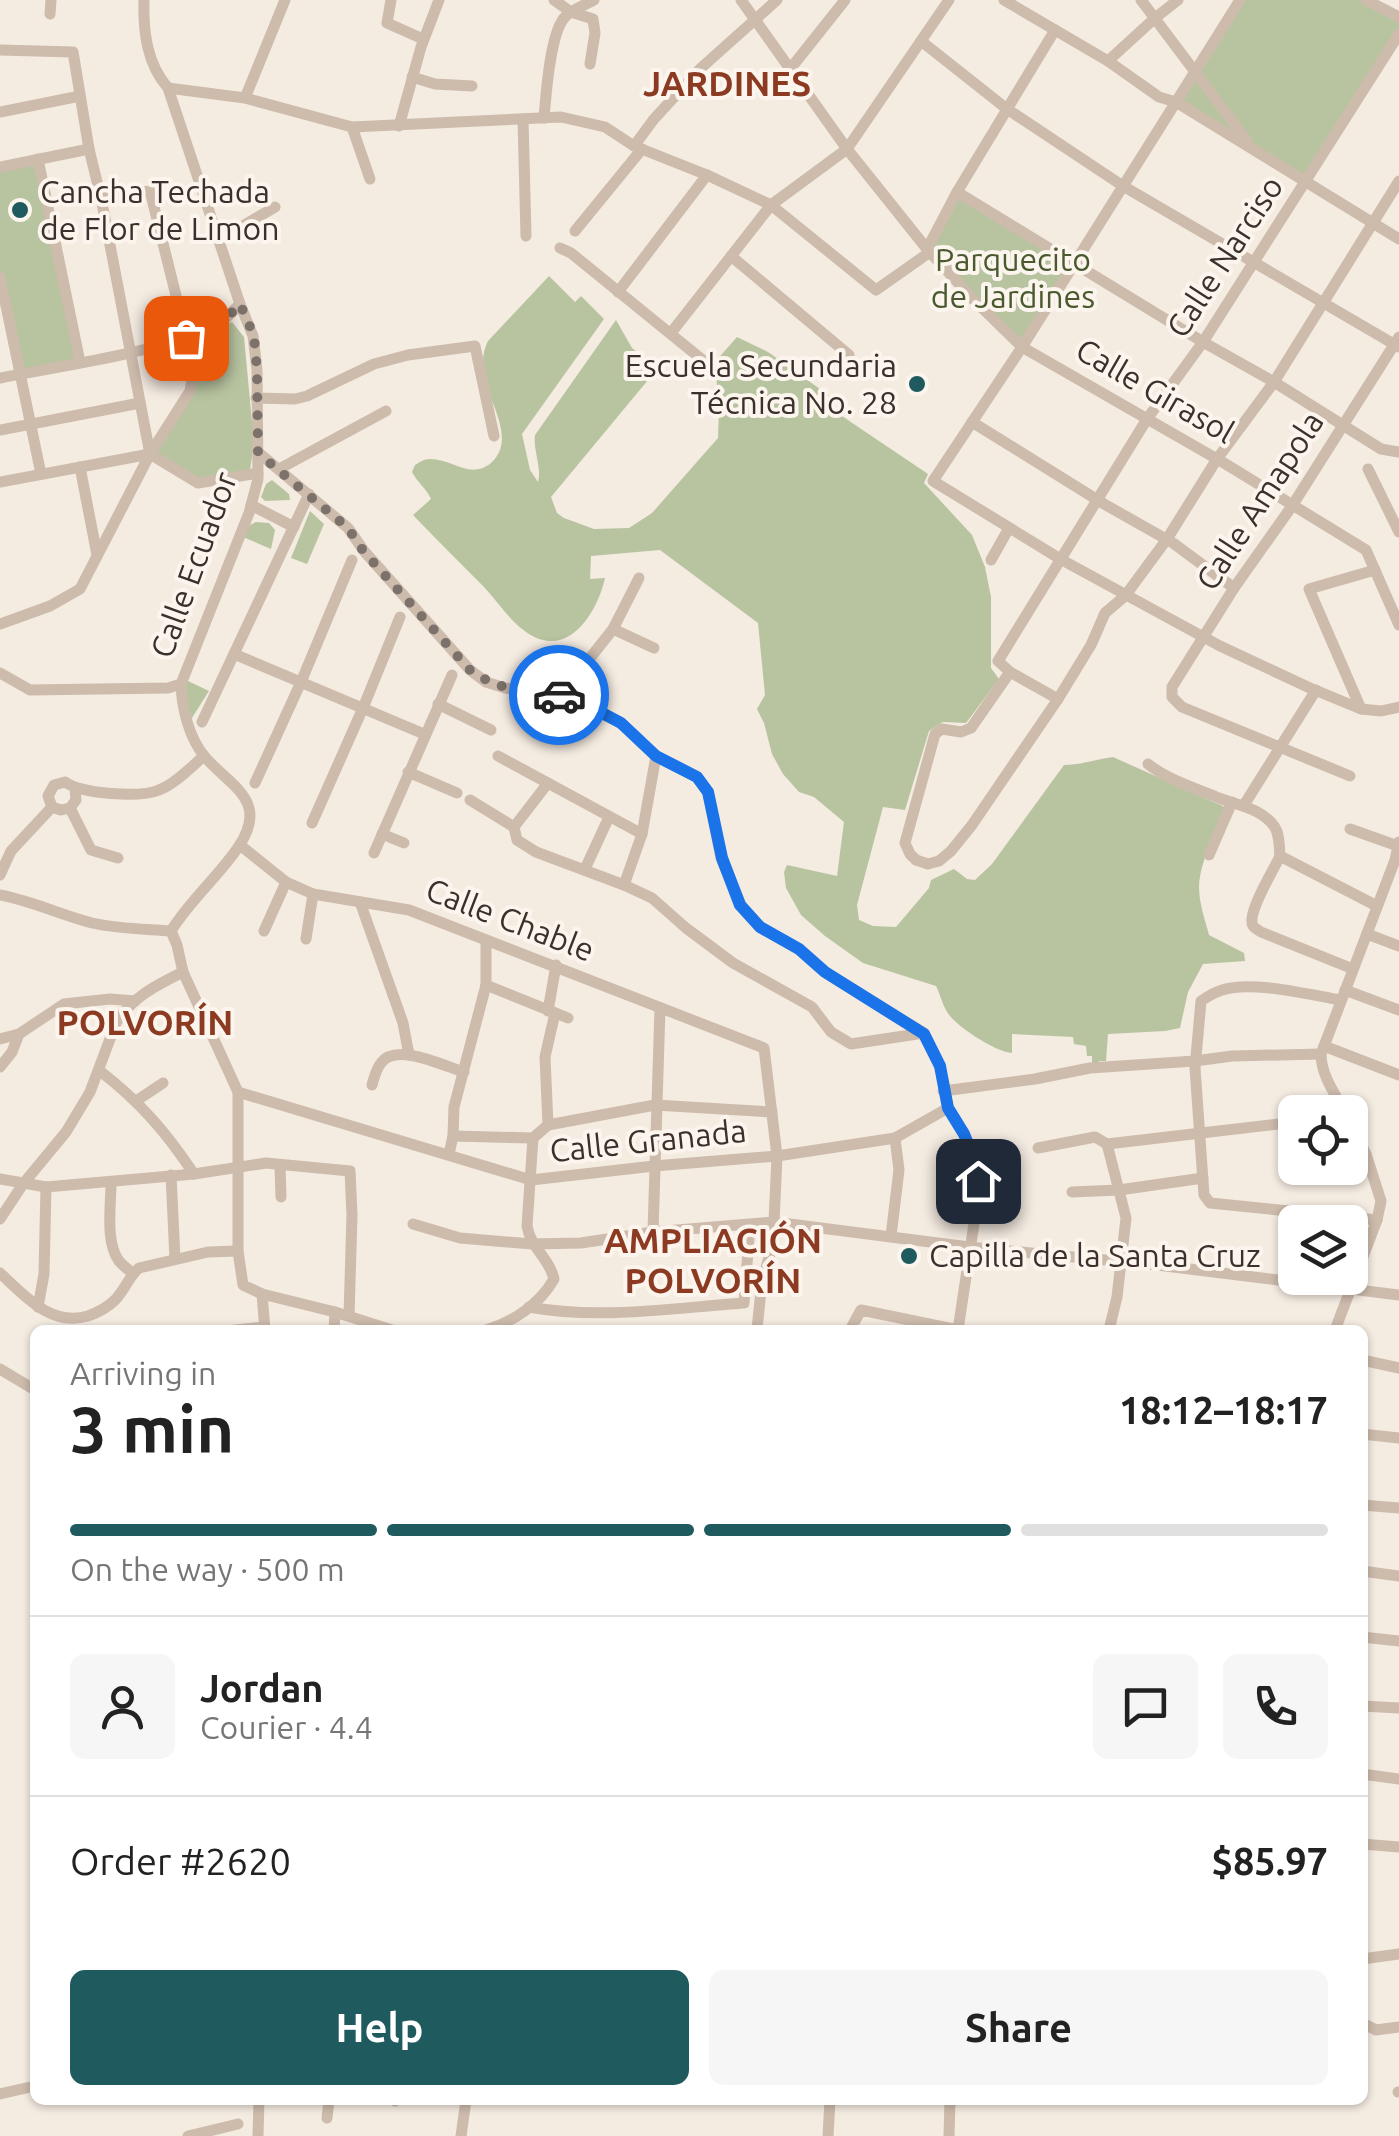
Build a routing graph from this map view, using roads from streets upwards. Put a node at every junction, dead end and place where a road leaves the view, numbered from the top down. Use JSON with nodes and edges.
{"nodes":[{"id":1,"x":144,"y":0,"type":"edge"},
{"id":2,"x":285,"y":0,"type":"edge"},
{"id":3,"x":391,"y":0,"type":"edge"},
{"id":4,"x":439,"y":0,"type":"edge"},
{"id":5,"x":594,"y":0,"type":"edge"},
{"id":6,"x":742,"y":0,"type":"edge"},
{"id":7,"x":777,"y":0,"type":"edge"},
{"id":8,"x":846,"y":0,"type":"edge"},
{"id":9,"x":949,"y":0,"type":"edge"},
{"id":10,"x":1004,"y":0,"type":"edge"},
{"id":11,"x":1142,"y":0,"type":"edge"},
{"id":12,"x":1178,"y":0,"type":"edge"},
{"id":13,"x":1240,"y":0,"type":"edge"},
{"id":14,"x":1366,"y":0,"type":"edge"},
{"id":15,"x":562,"y":4,"type":"edge"},
{"id":16,"x":1399,"y":17,"type":"edge"},
{"id":17,"x":1155,"y":18,"type":"junction"},
{"id":18,"x":756,"y":21,"type":"junction"},
{"id":19,"x":1055,"y":30,"type":"junction"},
{"id":20,"x":1399,"y":34,"type":"edge"},
{"id":21,"x":423,"y":38,"type":"junction"},
{"id":22,"x":921,"y":41,"type":"junction"},
{"id":23,"x":0,"y":50,"type":"edge"},
{"id":24,"x":1108,"y":62,"type":"junction"},
{"id":25,"x":590,"y":64,"type":"dead end"},
{"id":26,"x":791,"y":68,"type":"junction"},
{"id":27,"x":1196,"y":71,"type":"junction"},
{"id":28,"x":412,"y":77,"type":"junction"},
{"id":29,"x":472,"y":86,"type":"dead end"},
{"id":30,"x":168,"y":88,"type":"junction"},
{"id":31,"x":80,"y":96,"type":"junction"},
{"id":32,"x":245,"y":98,"type":"junction"},
{"id":33,"x":1176,"y":102,"type":"junction"},
{"id":34,"x":1007,"y":109,"type":"junction"},
{"id":35,"x":0,"y":112,"type":"edge"},
{"id":36,"x":544,"y":118,"type":"junction"},
{"id":37,"x":523,"y":119,"type":"junction"},
{"id":38,"x":399,"y":126,"type":"junction"},
{"id":39,"x":352,"y":127,"type":"junction"},
{"id":40,"x":638,"y":148,"type":"junction"},
{"id":41,"x":1252,"y":148,"type":"junction"},
{"id":42,"x":89,"y":149,"type":"junction"},
{"id":43,"x":847,"y":149,"type":"junction"},
{"id":44,"x":38,"y":159,"type":"junction"},
{"id":45,"x":0,"y":167,"type":"edge"},
{"id":46,"x":707,"y":175,"type":"junction"},
{"id":47,"x":370,"y":179,"type":"dead end"},
{"id":48,"x":1399,"y":181,"type":"edge"},
{"id":49,"x":1307,"y":182,"type":"junction"},
{"id":50,"x":1124,"y":186,"type":"junction"},
{"id":51,"x":957,"y":192,"type":"junction"},
{"id":52,"x":101,"y":198,"type":"junction"},
{"id":53,"x":770,"y":204,"type":"junction"},
{"id":54,"x":274,"y":207,"type":"dead end"},
{"id":55,"x":1373,"y":223,"type":"junction"},
{"id":56,"x":575,"y":231,"type":"dead end"},
{"id":57,"x":526,"y":236,"type":"dead end"},
{"id":58,"x":1399,"y":238,"type":"edge"},
{"id":59,"x":220,"y":240,"type":"junction"},
{"id":60,"x":560,"y":248,"type":"dead end"},
{"id":61,"x":928,"y":250,"type":"junction"},
{"id":62,"x":731,"y":256,"type":"junction"},
{"id":63,"x":1253,"y":262,"type":"junction"},
{"id":64,"x":1074,"y":264,"type":"junction"},
{"id":65,"x":0,"y":277,"type":"edge"},
{"id":66,"x":618,"y":292,"type":"junction"},
{"id":67,"x":1324,"y":302,"type":"junction"},
{"id":68,"x":240,"y":304,"type":"junction"},
{"id":69,"x":218,"y":327,"type":"junction"},
{"id":70,"x":671,"y":334,"type":"junction"},
{"id":71,"x":186,"y":338,"type":"junction"},
{"id":72,"x":1203,"y":342,"type":"junction"},
{"id":73,"x":1398,"y":343,"type":"edge"},
{"id":74,"x":1022,"y":347,"type":"junction"},
{"id":75,"x":131,"y":353,"type":"junction"},
{"id":76,"x":849,"y":355,"type":"dead end"},
{"id":77,"x":80,"y":362,"type":"junction"},
{"id":78,"x":194,"y":368,"type":"junction"},
{"id":79,"x":712,"y":371,"type":"dead end"},
{"id":80,"x":21,"y":374,"type":"junction"},
{"id":81,"x":0,"y":378,"type":"edge"},
{"id":82,"x":1274,"y":382,"type":"junction"},
{"id":83,"x":256,"y":398,"type":"junction"},
{"id":84,"x":140,"y":404,"type":"junction"},
{"id":85,"x":386,"y":411,"type":"dead end"},
{"id":86,"x":1147,"y":419,"type":"junction"},
{"id":87,"x":972,"y":422,"type":"junction"},
{"id":88,"x":31,"y":424,"type":"junction"},
{"id":89,"x":1342,"y":426,"type":"junction"},
{"id":90,"x":0,"y":430,"type":"edge"},
{"id":91,"x":494,"y":436,"type":"dead end"},
{"id":92,"x":1399,"y":452,"type":"edge"},
{"id":93,"x":258,"y":453,"type":"junction"},
{"id":94,"x":150,"y":454,"type":"junction"},
{"id":95,"x":1217,"y":459,"type":"junction"},
{"id":96,"x":80,"y":467,"type":"junction"},
{"id":97,"x":278,"y":469,"type":"junction"},
{"id":98,"x":1368,"y":470,"type":"dead end"},
{"id":99,"x":258,"y":472,"type":"junction"},
{"id":100,"x":41,"y":474,"type":"junction"},
{"id":101,"x":0,"y":482,"type":"edge"},
{"id":102,"x":309,"y":494,"type":"junction"},
{"id":103,"x":1399,"y":496,"type":"edge"},
{"id":104,"x":1382,"y":498,"type":"junction"},
{"id":105,"x":1096,"y":500,"type":"junction"},
{"id":106,"x":251,"y":504,"type":"junction"},
{"id":107,"x":1292,"y":506,"type":"junction"},
{"id":108,"x":294,"y":527,"type":"junction"},
{"id":109,"x":1008,"y":528,"type":"junction"},
{"id":110,"x":1399,"y":532,"type":"edge"},
{"id":111,"x":1168,"y":540,"type":"junction"},
{"id":112,"x":97,"y":555,"type":"junction"},
{"id":113,"x":352,"y":560,"type":"dead end"},
{"id":114,"x":991,"y":560,"type":"dead end"},
{"id":115,"x":1062,"y":560,"type":"junction"},
{"id":116,"x":1375,"y":570,"type":"junction"},
{"id":117,"x":639,"y":578,"type":"dead end"},
{"id":118,"x":1234,"y":588,"type":"junction"},
{"id":119,"x":1125,"y":596,"type":"junction"},
{"id":120,"x":400,"y":617,"type":"dead end"},
{"id":121,"x":0,"y":621,"type":"edge"},
{"id":122,"x":1399,"y":625,"type":"edge"},
{"id":123,"x":612,"y":629,"type":"junction"},
{"id":124,"x":1205,"y":638,"type":"junction"},
{"id":125,"x":654,"y":648,"type":"dead end"},
{"id":126,"x":234,"y":654,"type":"junction"},
{"id":127,"x":1010,"y":672,"type":"junction"},
{"id":128,"x":0,"y":673,"type":"edge"},
{"id":129,"x":452,"y":675,"type":"dead end"},
{"id":130,"x":301,"y":682,"type":"junction"},
{"id":131,"x":181,"y":684,"type":"junction"},
{"id":132,"x":1316,"y":690,"type":"junction"},
{"id":133,"x":570,"y":696,"type":"junction"},
{"id":134,"x":1058,"y":699,"type":"junction"},
{"id":135,"x":438,"y":704,"type":"junction"},
{"id":136,"x":1399,"y":706,"type":"edge"},
{"id":137,"x":363,"y":708,"type":"junction"},
{"id":138,"x":1361,"y":708,"type":"junction"},
{"id":139,"x":202,"y":722,"type":"dead end"},
{"id":140,"x":490,"y":730,"type":"dead end"},
{"id":141,"x":424,"y":734,"type":"junction"},
{"id":142,"x":1280,"y":748,"type":"junction"},
{"id":143,"x":204,"y":756,"type":"junction"},
{"id":144,"x":498,"y":756,"type":"dead end"},
{"id":145,"x":656,"y":756,"type":"junction"},
{"id":146,"x":1148,"y":764,"type":"dead end"},
{"id":147,"x":408,"y":772,"type":"junction"},
{"id":148,"x":1350,"y":776,"type":"dead end"},
{"id":149,"x":548,"y":783,"type":"junction"},
{"id":150,"x":255,"y":784,"type":"dead end"},
{"id":151,"x":75,"y":789,"type":"junction"},
{"id":152,"x":457,"y":793,"type":"dead end"},
{"id":153,"x":470,"y":800,"type":"dead end"},
{"id":154,"x":1238,"y":804,"type":"junction"},
{"id":155,"x":52,"y":807,"type":"junction"},
{"id":156,"x":70,"y":808,"type":"junction"},
{"id":157,"x":609,"y":817,"type":"junction"},
{"id":158,"x":312,"y":823,"type":"dead end"},
{"id":159,"x":514,"y":827,"type":"junction"},
{"id":160,"x":1350,"y":829,"type":"dead end"},
{"id":161,"x":382,"y":834,"type":"junction"},
{"id":162,"x":642,"y":834,"type":"junction"},
{"id":163,"x":404,"y":843,"type":"dead end"},
{"id":164,"x":1399,"y":844,"type":"edge"},
{"id":165,"x":240,"y":846,"type":"junction"},
{"id":166,"x":374,"y":854,"type":"dead end"},
{"id":167,"x":1209,"y":855,"type":"dead end"},
{"id":168,"x":1280,"y":856,"type":"junction"},
{"id":169,"x":118,"y":858,"type":"dead end"},
{"id":170,"x":584,"y":869,"type":"junction"},
{"id":171,"x":0,"y":875,"type":"edge"},
{"id":172,"x":286,"y":882,"type":"junction"},
{"id":173,"x":624,"y":885,"type":"junction"},
{"id":174,"x":313,"y":894,"type":"junction"},
{"id":175,"x":0,"y":895,"type":"edge"},
{"id":176,"x":360,"y":902,"type":"junction"},
{"id":177,"x":1377,"y":906,"type":"junction"},
{"id":178,"x":171,"y":931,"type":"junction"},
{"id":179,"x":264,"y":931,"type":"dead end"},
{"id":180,"x":1367,"y":934,"type":"junction"},
{"id":181,"x":306,"y":938,"type":"dead end"},
{"id":182,"x":486,"y":940,"type":"junction"},
{"id":183,"x":1399,"y":946,"type":"edge"},
{"id":184,"x":556,"y":965,"type":"junction"},
{"id":185,"x":1353,"y":969,"type":"junction"},
{"id":186,"x":183,"y":972,"type":"junction"},
{"id":187,"x":486,"y":985,"type":"junction"},
{"id":188,"x":1343,"y":995,"type":"junction"},
{"id":189,"x":135,"y":1001,"type":"junction"},
{"id":190,"x":660,"y":1008,"type":"junction"},
{"id":191,"x":1399,"y":1010,"type":"edge"},
{"id":192,"x":557,"y":1014,"type":"junction"},
{"id":193,"x":19,"y":1034,"type":"junction"},
{"id":194,"x":924,"y":1034,"type":"junction"},
{"id":195,"x":0,"y":1039,"type":"edge"},
{"id":196,"x":1322,"y":1050,"type":"junction"},
{"id":197,"x":409,"y":1055,"type":"junction"},
{"id":198,"x":1195,"y":1061,"type":"junction"},
{"id":199,"x":0,"y":1067,"type":"edge"},
{"id":200,"x":100,"y":1070,"type":"junction"},
{"id":201,"x":464,"y":1072,"type":"junction"},
{"id":202,"x":1399,"y":1075,"type":"edge"},
{"id":203,"x":162,"y":1083,"type":"dead end"},
{"id":204,"x":372,"y":1085,"type":"dead end"},
{"id":205,"x":944,"y":1090,"type":"junction"},
{"id":206,"x":238,"y":1092,"type":"junction"},
{"id":207,"x":1336,"y":1095,"type":"edge"},
{"id":208,"x":136,"y":1101,"type":"junction"},
{"id":209,"x":655,"y":1105,"type":"junction"},
{"id":210,"x":948,"y":1108,"type":"junction"},
{"id":211,"x":772,"y":1112,"type":"junction"},
{"id":212,"x":1278,"y":1124,"type":"edge"},
{"id":213,"x":548,"y":1126,"type":"junction"},
{"id":214,"x":1199,"y":1132,"type":"junction"},
{"id":215,"x":453,"y":1136,"type":"junction"},
{"id":216,"x":532,"y":1138,"type":"junction"},
{"id":217,"x":895,"y":1138,"type":"junction"},
{"id":218,"x":1107,"y":1144,"type":"junction"},
{"id":219,"x":1038,"y":1148,"type":"dead end"},
{"id":220,"x":450,"y":1154,"type":"junction"},
{"id":221,"x":777,"y":1156,"type":"junction"},
{"id":222,"x":1368,"y":1161,"type":"edge"},
{"id":223,"x":280,"y":1165,"type":"junction"},
{"id":224,"x":654,"y":1166,"type":"junction"},
{"id":225,"x":238,"y":1168,"type":"junction"},
{"id":226,"x":194,"y":1174,"type":"junction"},
{"id":227,"x":171,"y":1176,"type":"junction"},
{"id":228,"x":0,"y":1178,"type":"edge"},
{"id":229,"x":1203,"y":1178,"type":"junction"},
{"id":230,"x":530,"y":1180,"type":"junction"},
{"id":231,"x":111,"y":1183,"type":"junction"},
{"id":232,"x":24,"y":1184,"type":"junction"},
{"id":233,"x":46,"y":1187,"type":"junction"},
{"id":234,"x":1120,"y":1190,"type":"junction"},
{"id":235,"x":1072,"y":1192,"type":"dead end"},
{"id":236,"x":281,"y":1197,"type":"dead end"},
{"id":237,"x":0,"y":1219,"type":"edge"},
{"id":238,"x":1377,"y":1220,"type":"junction"},
{"id":239,"x":774,"y":1222,"type":"junction"},
{"id":240,"x":413,"y":1224,"type":"dead end"},
{"id":241,"x":750,"y":1225,"type":"junction"},
{"id":242,"x":653,"y":1232,"type":"junction"},
{"id":243,"x":891,"y":1236,"type":"junction"},
{"id":244,"x":1368,"y":1243,"type":"edge"},
{"id":245,"x":532,"y":1244,"type":"junction"},
{"id":246,"x":969,"y":1247,"type":"junction"},
{"id":247,"x":238,"y":1252,"type":"junction"},
{"id":248,"x":176,"y":1258,"type":"junction"},
{"id":249,"x":1122,"y":1262,"type":"junction"},
{"id":250,"x":0,"y":1273,"type":"edge"},
{"id":251,"x":132,"y":1273,"type":"junction"},
{"id":252,"x":1278,"y":1280,"type":"edge"},
{"id":253,"x":1368,"y":1291,"type":"edge"},
{"id":254,"x":262,"y":1294,"type":"junction"},
{"id":255,"x":1348,"y":1295,"type":"edge"},
{"id":256,"x":1399,"y":1295,"type":"edge"},
{"id":257,"x":38,"y":1306,"type":"junction"},
{"id":258,"x":530,"y":1307,"type":"junction"},
{"id":259,"x":335,"y":1312,"type":"junction"},
{"id":260,"x":349,"y":1316,"type":"junction"},
{"id":261,"x":265,"y":1325,"type":"edge"},
{"id":262,"x":334,"y":1325,"type":"edge"},
{"id":263,"x":377,"y":1325,"type":"edge"},
{"id":264,"x":502,"y":1325,"type":"edge"},
{"id":265,"x":758,"y":1325,"type":"edge"},
{"id":266,"x":853,"y":1325,"type":"edge"},
{"id":267,"x":932,"y":1325,"type":"edge"},
{"id":268,"x":952,"y":1325,"type":"edge"},
{"id":269,"x":1110,"y":1325,"type":"edge"},
{"id":270,"x":1337,"y":1325,"type":"edge"},
{"id":271,"x":1368,"y":1361,"type":"edge"},
{"id":272,"x":1399,"y":1368,"type":"edge"},
{"id":273,"x":2,"y":1373,"type":"edge"},
{"id":274,"x":30,"y":1387,"type":"edge"},
{"id":275,"x":1368,"y":1435,"type":"edge"},
{"id":276,"x":1399,"y":1438,"type":"edge"},
{"id":277,"x":1368,"y":1505,"type":"edge"},
{"id":278,"x":1399,"y":1508,"type":"edge"},
{"id":279,"x":1368,"y":1573,"type":"edge"},
{"id":280,"x":1399,"y":1576,"type":"edge"},
{"id":281,"x":1368,"y":1638,"type":"edge"},
{"id":282,"x":1399,"y":1641,"type":"edge"},
{"id":283,"x":1368,"y":1706,"type":"edge"},
{"id":284,"x":1399,"y":1708,"type":"edge"},
{"id":285,"x":1368,"y":1775,"type":"edge"},
{"id":286,"x":1399,"y":1779,"type":"edge"},
{"id":287,"x":1368,"y":1844,"type":"edge"},
{"id":288,"x":1399,"y":1847,"type":"edge"},
{"id":289,"x":1399,"y":1954,"type":"edge"},
{"id":290,"x":1368,"y":1959,"type":"edge"},
{"id":291,"x":1368,"y":2026,"type":"edge"},
{"id":292,"x":1399,"y":2027,"type":"edge"},
{"id":293,"x":30,"y":2087,"type":"edge"},
{"id":294,"x":0,"y":2094,"type":"edge"},
{"id":295,"x":259,"y":2105,"type":"edge"},
{"id":296,"x":328,"y":2105,"type":"edge"},
{"id":297,"x":465,"y":2105,"type":"edge"},
{"id":298,"x":830,"y":2105,"type":"edge"},
{"id":299,"x":950,"y":2105,"type":"edge"},
{"id":300,"x":327,"y":2118,"type":"dead end"},
{"id":301,"x":238,"y":2124,"type":"dead end"},
{"id":302,"x":188,"y":2136,"type":"edge"},
{"id":303,"x":258,"y":2136,"type":"edge"},
{"id":304,"x":461,"y":2136,"type":"edge"},
{"id":305,"x":828,"y":2136,"type":"edge"},
{"id":306,"x":949,"y":2136,"type":"edge"}],
"edges":[{"from":1,"to":30,"type":"street","name":"Calle Ecuador"},
{"from":2,"to":32,"type":"street"},
{"from":3,"to":21,"type":"street"},
{"from":4,"to":21,"type":"street"},
{"from":5,"to":15,"type":"street"},
{"from":6,"to":18,"type":"street","name":"Calle Girasol"},
{"from":7,"to":18,"type":"street"},
{"from":8,"to":26,"type":"street"},
{"from":9,"to":22,"type":"street"},
{"from":10,"to":19,"type":"street"},
{"from":11,"to":17,"type":"street"},
{"from":12,"to":17,"type":"street"},
{"from":13,"to":27,"type":"street"},
{"from":14,"to":16,"type":"street"},
{"from":15,"to":25,"type":"street"},
{"from":15,"to":36,"type":"street"},
{"from":17,"to":24,"type":"street"},
{"from":17,"to":27,"type":"street"},
{"from":18,"to":26,"type":"street","name":"Calle Girasol"},
{"from":18,"to":40,"type":"street"},
{"from":19,"to":24,"type":"street"},
{"from":19,"to":34,"type":"street"},
{"from":20,"to":49,"type":"street","name":"Calle Narciso"},
{"from":21,"to":28,"type":"street"},
{"from":22,"to":34,"type":"street"},
{"from":22,"to":43,"type":"street"},
{"from":23,"to":31,"type":"street"},
{"from":24,"to":33,"type":"street"},
{"from":26,"to":43,"type":"street","name":"Calle Girasol"},
{"from":27,"to":33,"type":"street"},
{"from":27,"to":41,"type":"street"},
{"from":28,"to":29,"type":"street"},
{"from":28,"to":38,"type":"street"},
{"from":30,"to":32,"type":"street"},
{"from":30,"to":59,"type":"street","name":"Calle Ecuador"},
{"from":31,"to":35,"type":"street"},
{"from":31,"to":42,"type":"street"},
{"from":32,"to":39,"type":"street"},
{"from":33,"to":41,"type":"street"},
{"from":33,"to":50,"type":"street"},
{"from":34,"to":50,"type":"street"},
{"from":34,"to":51,"type":"street"},
{"from":36,"to":37,"type":"street"},
{"from":36,"to":40,"type":"street"},
{"from":37,"to":38,"type":"street"},
{"from":37,"to":57,"type":"street"},
{"from":38,"to":39,"type":"street"},
{"from":39,"to":47,"type":"street"},
{"from":40,"to":46,"type":"street"},
{"from":40,"to":56,"type":"street"},
{"from":41,"to":49,"type":"street"},
{"from":42,"to":44,"type":"street"},
{"from":42,"to":52,"type":"street"},
{"from":43,"to":53,"type":"street"},
{"from":43,"to":61,"type":"street","name":"Calle Girasol"},
{"from":44,"to":45,"type":"street"},
{"from":44,"to":77,"type":"street"},
{"from":46,"to":53,"type":"street"},
{"from":46,"to":66,"type":"street"},
{"from":48,"to":55,"type":"street"},
{"from":49,"to":55,"type":"street"},
{"from":49,"to":63,"type":"street","name":"Calle Narciso"},
{"from":50,"to":63,"type":"street"},
{"from":50,"to":64,"type":"street"},
{"from":51,"to":61,"type":"street"},
{"from":51,"to":64,"type":"street"},
{"from":52,"to":71,"type":"street"},
{"from":52,"to":75,"type":"street"},
{"from":53,"to":61,"type":"street"},
{"from":53,"to":62,"type":"street"},
{"from":54,"to":59,"type":"street"},
{"from":55,"to":58,"type":"street"},
{"from":55,"to":67,"type":"street"},
{"from":59,"to":68,"type":"street","name":"Calle Ecuador"},
{"from":60,"to":66,"type":"street"},
{"from":61,"to":74,"type":"street","name":"Calle Girasol"},
{"from":62,"to":70,"type":"street"},
{"from":62,"to":76,"type":"street"},
{"from":63,"to":67,"type":"street"},
{"from":63,"to":72,"type":"street","name":"Calle Narciso"},
{"from":64,"to":72,"type":"street"},
{"from":64,"to":74,"type":"street"},
{"from":65,"to":80,"type":"street"},
{"from":66,"to":70,"type":"street"},
{"from":67,"to":73,"type":"street"},
{"from":67,"to":82,"type":"street"},
{"from":68,"to":69,"type":"street"},
{"from":68,"to":83,"type":"street","name":"Calle Ecuador"},
{"from":69,"to":71,"type":"street"},
{"from":69,"to":78,"type":"street"},
{"from":70,"to":79,"type":"street"},
{"from":71,"to":75,"type":"street"},
{"from":71,"to":78,"type":"street"},
{"from":72,"to":82,"type":"street"},
{"from":72,"to":86,"type":"street","name":"Calle Narciso"},
{"from":73,"to":89,"type":"street","name":"Calle Amapola"},
{"from":74,"to":86,"type":"street","name":"Calle Girasol"},
{"from":74,"to":87,"type":"street"},
{"from":75,"to":77,"type":"street"},
{"from":75,"to":84,"type":"street"},
{"from":77,"to":80,"type":"street"},
{"from":78,"to":94,"type":"street"},
{"from":80,"to":81,"type":"street"},
{"from":80,"to":88,"type":"street"},
{"from":82,"to":89,"type":"street"},
{"from":82,"to":95,"type":"street"},
{"from":83,"to":91,"type":"street"},
{"from":83,"to":93,"type":"street","name":"Calle Ecuador"},
{"from":84,"to":88,"type":"street"},
{"from":84,"to":94,"type":"street"},
{"from":85,"to":97,"type":"street"},
{"from":86,"to":95,"type":"street","name":"Calle Girasol"},
{"from":86,"to":105,"type":"street","name":"Calle Narciso"},
{"from":87,"to":105,"type":"street"},
{"from":87,"to":109,"type":"street"},
{"from":88,"to":90,"type":"street"},
{"from":88,"to":100,"type":"street"},
{"from":89,"to":92,"type":"street"},
{"from":89,"to":107,"type":"street","name":"Calle Amapola"},
{"from":93,"to":97,"type":"street"},
{"from":93,"to":99,"type":"street","name":"Calle Ecuador"},
{"from":94,"to":96,"type":"street"},
{"from":94,"to":99,"type":"street"},
{"from":94,"to":112,"type":"street"},
{"from":95,"to":107,"type":"street","name":"Calle Girasol"},
{"from":95,"to":111,"type":"street"},
{"from":96,"to":100,"type":"street"},
{"from":96,"to":112,"type":"street"},
{"from":97,"to":102,"type":"street"},
{"from":98,"to":104,"type":"street"},
{"from":99,"to":106,"type":"street","name":"Calle Ecuador"},
{"from":100,"to":101,"type":"street"},
{"from":102,"to":108,"type":"street"},
{"from":102,"to":133,"type":"street"},
{"from":103,"to":104,"type":"street"},
{"from":104,"to":110,"type":"street"},
{"from":105,"to":111,"type":"street"},
{"from":105,"to":115,"type":"street","name":"Calle Narciso"},
{"from":106,"to":108,"type":"street"},
{"from":106,"to":131,"type":"street","name":"Calle Ecuador"},
{"from":107,"to":116,"type":"street","name":"Calle Girasol"},
{"from":107,"to":118,"type":"street","name":"Calle Amapola"},
{"from":108,"to":126,"type":"street"},
{"from":109,"to":114,"type":"street"},
{"from":109,"to":115,"type":"street"},
{"from":111,"to":118,"type":"street"},
{"from":111,"to":119,"type":"street"},
{"from":112,"to":121,"type":"street"},
{"from":113,"to":130,"type":"street"},
{"from":115,"to":119,"type":"street"},
{"from":115,"to":127,"type":"street","name":"Calle Narciso"},
{"from":116,"to":122,"type":"street","name":"Calle Girasol"},
{"from":116,"to":138,"type":"street"},
{"from":117,"to":123,"type":"street"},
{"from":118,"to":124,"type":"street","name":"Calle Amapola"},
{"from":119,"to":124,"type":"street"},
{"from":119,"to":134,"type":"street"},
{"from":120,"to":137,"type":"street"},
{"from":123,"to":125,"type":"street"},
{"from":123,"to":133,"type":"street"},
{"from":124,"to":132,"type":"street"},
{"from":124,"to":142,"type":"street","name":"Calle Amapola"},
{"from":126,"to":130,"type":"street"},
{"from":126,"to":139,"type":"street"},
{"from":127,"to":134,"type":"street"},
{"from":127,"to":134,"type":"street"},
{"from":128,"to":131,"type":"street"},
{"from":129,"to":135,"type":"street"},
{"from":130,"to":137,"type":"street"},
{"from":130,"to":150,"type":"street"},
{"from":131,"to":143,"type":"street","name":"Calle Ecuador"},
{"from":132,"to":138,"type":"street"},
{"from":132,"to":142,"type":"street"},
{"from":133,"to":145,"type":"street"},
{"from":135,"to":140,"type":"street"},
{"from":135,"to":141,"type":"street"},
{"from":136,"to":138,"type":"street"},
{"from":137,"to":141,"type":"street"},
{"from":137,"to":158,"type":"street"},
{"from":141,"to":147,"type":"street"},
{"from":142,"to":148,"type":"street"},
{"from":142,"to":154,"type":"street"},
{"from":143,"to":151,"type":"street"},
{"from":143,"to":165,"type":"street","name":"Calle Ecuador"},
{"from":144,"to":149,"type":"street"},
{"from":145,"to":162,"type":"street"},
{"from":145,"to":194,"type":"street"},
{"from":146,"to":154,"type":"street"},
{"from":147,"to":152,"type":"street"},
{"from":147,"to":161,"type":"street"},
{"from":149,"to":157,"type":"street"},
{"from":149,"to":159,"type":"street"},
{"from":151,"to":155,"type":"street"},
{"from":151,"to":156,"type":"street"},
{"from":153,"to":159,"type":"street"},
{"from":154,"to":167,"type":"street"},
{"from":154,"to":168,"type":"street"},
{"from":155,"to":156,"type":"street"},
{"from":155,"to":171,"type":"street"},
{"from":156,"to":169,"type":"street"},
{"from":157,"to":162,"type":"street"},
{"from":157,"to":170,"type":"street"},
{"from":159,"to":170,"type":"street"},
{"from":160,"to":164,"type":"street"},
{"from":161,"to":163,"type":"street"},
{"from":161,"to":166,"type":"street"},
{"from":162,"to":173,"type":"street"},
{"from":164,"to":177,"type":"street"},
{"from":165,"to":172,"type":"street","name":"Calle Chable"},
{"from":165,"to":178,"type":"street"},
{"from":168,"to":177,"type":"street"},
{"from":168,"to":185,"type":"street"},
{"from":170,"to":173,"type":"street"},
{"from":172,"to":174,"type":"street","name":"Calle Chable"},
{"from":172,"to":179,"type":"street"},
{"from":173,"to":194,"type":"street"},
{"from":174,"to":176,"type":"street","name":"Calle Chable"},
{"from":174,"to":181,"type":"street"},
{"from":175,"to":178,"type":"street"},
{"from":176,"to":182,"type":"street","name":"Calle Chable"},
{"from":176,"to":197,"type":"street"},
{"from":177,"to":180,"type":"street"},
{"from":178,"to":186,"type":"street"},
{"from":180,"to":183,"type":"street"},
{"from":180,"to":185,"type":"street"},
{"from":182,"to":184,"type":"street","name":"Calle Chable"},
{"from":182,"to":187,"type":"street"},
{"from":184,"to":190,"type":"street","name":"Calle Chable"},
{"from":184,"to":192,"type":"street"},
{"from":185,"to":188,"type":"street"},
{"from":186,"to":189,"type":"street"},
{"from":186,"to":206,"type":"street"},
{"from":187,"to":192,"type":"street"},
{"from":187,"to":201,"type":"street"},
{"from":188,"to":191,"type":"street"},
{"from":188,"to":196,"type":"street"},
{"from":188,"to":198,"type":"street"},
{"from":189,"to":193,"type":"street"},
{"from":189,"to":200,"type":"street"},
{"from":190,"to":209,"type":"street"},
{"from":190,"to":211,"type":"street","name":"Calle Chable"},
{"from":192,"to":213,"type":"street"},
{"from":193,"to":195,"type":"street"},
{"from":193,"to":199,"type":"street"},
{"from":194,"to":205,"type":"street"},
{"from":196,"to":198,"type":"street"},
{"from":196,"to":202,"type":"street"},
{"from":196,"to":207,"type":"street"},
{"from":197,"to":201,"type":"street"},
{"from":197,"to":204,"type":"street"},
{"from":198,"to":205,"type":"street"},
{"from":198,"to":214,"type":"street"},
{"from":200,"to":208,"type":"street"},
{"from":200,"to":232,"type":"street"},
{"from":201,"to":215,"type":"street"},
{"from":203,"to":208,"type":"street"},
{"from":205,"to":210,"type":"street"},
{"from":206,"to":220,"type":"street","name":"Calle Granada"},
{"from":206,"to":225,"type":"street"},
{"from":208,"to":226,"type":"street"},
{"from":209,"to":211,"type":"street"},
{"from":209,"to":213,"type":"street"},
{"from":209,"to":224,"type":"street"},
{"from":210,"to":217,"type":"street","name":"Calle Granada"},
{"from":210,"to":246,"type":"street"},
{"from":211,"to":221,"type":"street"},
{"from":212,"to":214,"type":"street"},
{"from":213,"to":216,"type":"street"},
{"from":214,"to":218,"type":"street"},
{"from":214,"to":229,"type":"street"},
{"from":215,"to":216,"type":"street"},
{"from":215,"to":220,"type":"street"},
{"from":216,"to":230,"type":"street"},
{"from":217,"to":221,"type":"street","name":"Calle Granada"},
{"from":217,"to":243,"type":"street"},
{"from":218,"to":219,"type":"street"},
{"from":218,"to":234,"type":"street"},
{"from":220,"to":230,"type":"street","name":"Calle Granada"},
{"from":221,"to":224,"type":"street","name":"Calle Granada"},
{"from":221,"to":239,"type":"street"},
{"from":222,"to":238,"type":"street"},
{"from":223,"to":225,"type":"street"},
{"from":223,"to":236,"type":"street"},
{"from":223,"to":260,"type":"street"},
{"from":224,"to":230,"type":"street","name":"Calle Granada"},
{"from":224,"to":242,"type":"street"},
{"from":225,"to":226,"type":"street"},
{"from":225,"to":247,"type":"street"},
{"from":226,"to":227,"type":"street"},
{"from":227,"to":231,"type":"street"},
{"from":227,"to":248,"type":"street"},
{"from":228,"to":232,"type":"street"},
{"from":229,"to":234,"type":"street"},
{"from":229,"to":238,"type":"street"},
{"from":230,"to":245,"type":"street"},
{"from":231,"to":233,"type":"street"},
{"from":231,"to":251,"type":"street"},
{"from":232,"to":233,"type":"street"},
{"from":232,"to":237,"type":"street"},
{"from":233,"to":257,"type":"street"},
{"from":234,"to":235,"type":"street"},
{"from":234,"to":249,"type":"street"},
{"from":238,"to":244,"type":"street"},
{"from":239,"to":241,"type":"street"},
{"from":239,"to":243,"type":"street"},
{"from":239,"to":265,"type":"street"},
{"from":240,"to":245,"type":"street"},
{"from":241,"to":242,"type":"street"},
{"from":241,"to":258,"type":"street"},
{"from":242,"to":245,"type":"street"},
{"from":243,"to":246,"type":"street"},
{"from":245,"to":258,"type":"street"},
{"from":246,"to":249,"type":"street"},
{"from":246,"to":268,"type":"street"},
{"from":247,"to":248,"type":"street"},
{"from":247,"to":254,"type":"street"},
{"from":248,"to":251,"type":"street"},
{"from":249,"to":252,"type":"street"},
{"from":249,"to":269,"type":"street"},
{"from":250,"to":257,"type":"street"},
{"from":251,"to":257,"type":"street"},
{"from":253,"to":256,"type":"street"},
{"from":254,"to":259,"type":"street"},
{"from":254,"to":261,"type":"street"},
{"from":255,"to":270,"type":"street"},
{"from":258,"to":264,"type":"street"},
{"from":259,"to":260,"type":"street"},
{"from":259,"to":262,"type":"street"},
{"from":260,"to":263,"type":"street"},
{"from":266,"to":267,"type":"street"},
{"from":271,"to":272,"type":"street"},
{"from":273,"to":274,"type":"street"},
{"from":275,"to":276,"type":"street"},
{"from":277,"to":278,"type":"street"},
{"from":279,"to":280,"type":"street"},
{"from":281,"to":282,"type":"street"},
{"from":283,"to":284,"type":"street"},
{"from":285,"to":286,"type":"street"},
{"from":287,"to":288,"type":"street"},
{"from":289,"to":290,"type":"street"},
{"from":291,"to":292,"type":"street"},
{"from":293,"to":294,"type":"street"},
{"from":295,"to":303,"type":"street"},
{"from":296,"to":300,"type":"street"},
{"from":297,"to":304,"type":"street"},
{"from":298,"to":305,"type":"street"},
{"from":299,"to":306,"type":"street"},
{"from":301,"to":302,"type":"street"}]}
